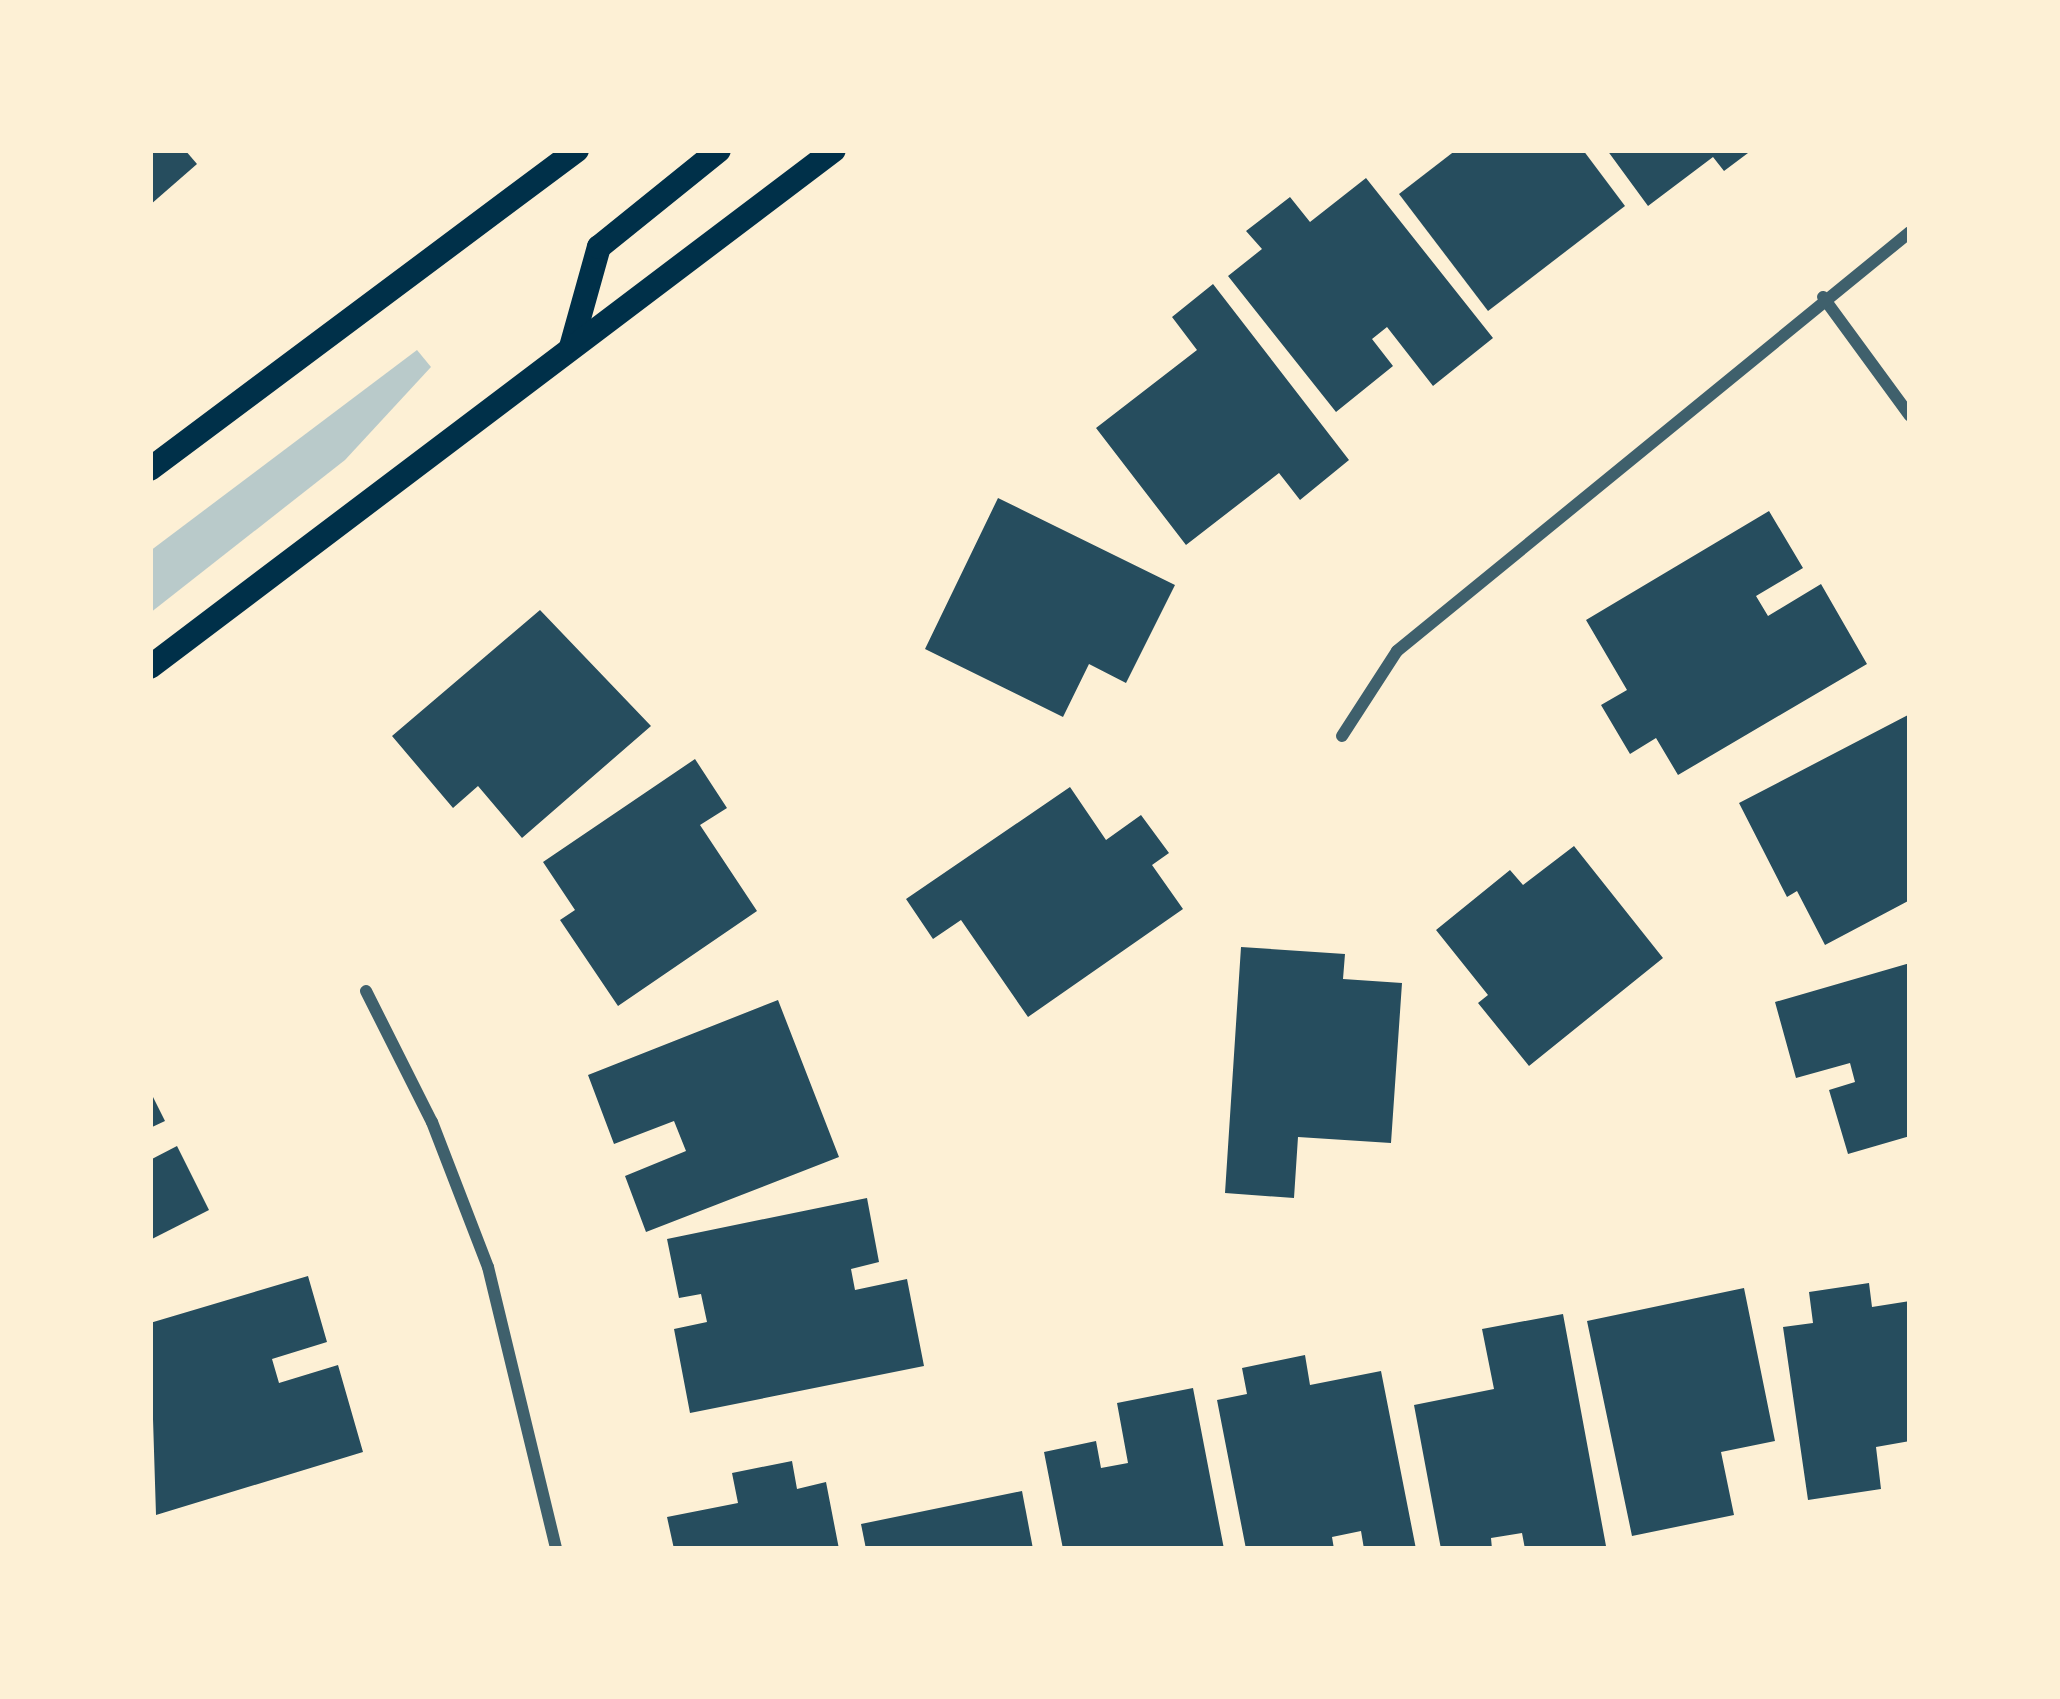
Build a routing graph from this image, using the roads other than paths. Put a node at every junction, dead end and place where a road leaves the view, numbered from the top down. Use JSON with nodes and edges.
{"nodes":[{"id":1,"x":577,"y":150,"type":"edge"},
{"id":2,"x":719,"y":150,"type":"edge"},
{"id":3,"x":834,"y":150,"type":"edge"},
{"id":4,"x":1910,"y":232,"type":"edge"},
{"id":5,"x":1823,"y":297,"type":"junction"},
{"id":6,"x":571,"y":347,"type":"junction"},
{"id":7,"x":1910,"y":416,"type":"edge"},
{"id":8,"x":150,"y":469,"type":"edge"},
{"id":9,"x":150,"y":667,"type":"edge"},
{"id":10,"x":1342,"y":736,"type":"dead end"},
{"id":11,"x":366,"y":992,"type":"dead end"},
{"id":12,"x":556,"y":1549,"type":"edge"}],
"edges":[{"from":1,"to":8,"type":"main road"},
{"from":2,"to":6,"type":"main road"},
{"from":3,"to":6,"type":"main road"},
{"from":4,"to":5,"type":"street"},
{"from":5,"to":7,"type":"street"},
{"from":5,"to":10,"type":"street"},
{"from":6,"to":9,"type":"main road"},
{"from":11,"to":12,"type":"street"}]}
